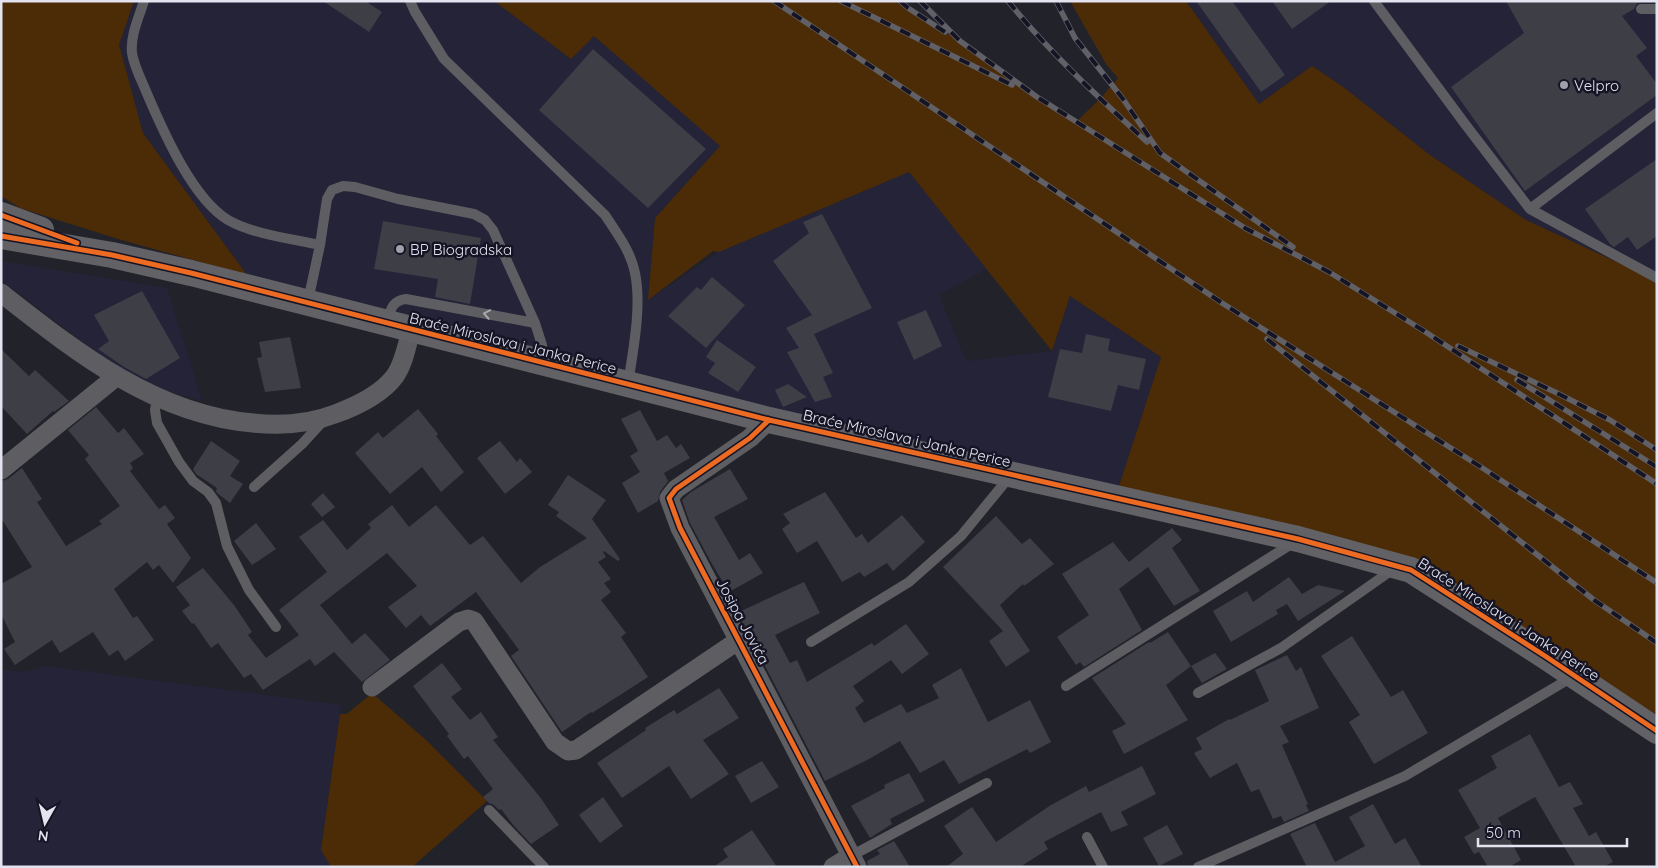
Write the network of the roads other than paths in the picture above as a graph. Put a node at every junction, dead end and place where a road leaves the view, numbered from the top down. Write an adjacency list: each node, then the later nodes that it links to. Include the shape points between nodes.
1 (144, 1): 10 (lane, via 134,33 132,53 166,136 191,180 216,212 242,227)
2 (410, 1): 20 (lane, via 444,59 606,215 625,246 635,273 637,311)
3 (1374, 1): 7 (lane)
4 (1641, 9): 5 (lane)
5 (1657, 9)
6 (1657, 113): 7 (lane)
7 (1530, 209): 12 (lane)
8 (1, 215): 11 (main road, Braće Miroslava i Janka Perice)
9 (1, 236): 11 (main road, Braće Miroslava i Janka Perice)
10 (320, 245): 14 (lane); 16 (lane, via 327,199 332,190 343,186 474,214 494,230)
11 (112, 256): 14 (main road, Braće Miroslava i Janka Perice)
12 (1657, 278)
13 (1, 293): 19 (street, via 58,338)
14 (308, 303): 15 (main road, Braće Miroslava i Janka Perice)
15 (386, 323): 16 (lane, one-way to 15, via 406,299 392,305); 17 (main road, Braće Miroslava i Janka Perice)
16 (535, 323): 18 (lane, via 542,346)
17 (412, 330): 18 (main road, Braće Miroslava i Janka Perice); 22 (street, via 395,376 358,406)
18 (541, 363): 20 (main road, Braće Miroslava i Janka Perice)
19 (117, 376): 21 (street); 24 (street)
20 (628, 384): 23 (main road, Braće Miroslava i Janka Perice)
21 (158, 398): 22 (street, via 178,407 237,422 299,424); 29 (lane, via 155,410 157,423 193,481 216,503 227,546 249,590)
22 (327, 418): 26 (lane)
23 (769, 420): 25 (main road, Braće Miroslava i Janka Perice); 30 (street, Josipa Jovića, via 750,438 676,489 669,498 680,528)
24 (1, 470)
25 (1012, 474): 27 (main road, Braće Miroslava i Janka Perice); 31 (lane, via 961,536 909,582)
26 (254, 487)
27 (1298, 540): 28 (main road, Braće Miroslava i Janka Perice); 33 (lane)
28 (1397, 566): 32 (main road, Braće Miroslava i Janka Perice, via 1411,570); 35 (lane, via 1281,648)
29 (276, 627)
30 (739, 640): 34 (street, via 576,750 568,751 555,742 474,620 459,622); 40 (street, Josipa Jovića)
31 (811, 642)
32 (1575, 676): 36 (main road, Braće Miroslava i Janka Perice); 44 (lane, via 1405,776)
33 (1066, 686)
34 (372, 688)
35 (1198, 693)
36 (1657, 731)
37 (987, 783): 40 (lane)
38 (488, 810): 41 (lane)
39 (1087, 836): 43 (lane)
40 (854, 862): 42 (street)
41 (544, 867)
42 (833, 867)
43 (1103, 867)
44 (1198, 867)

